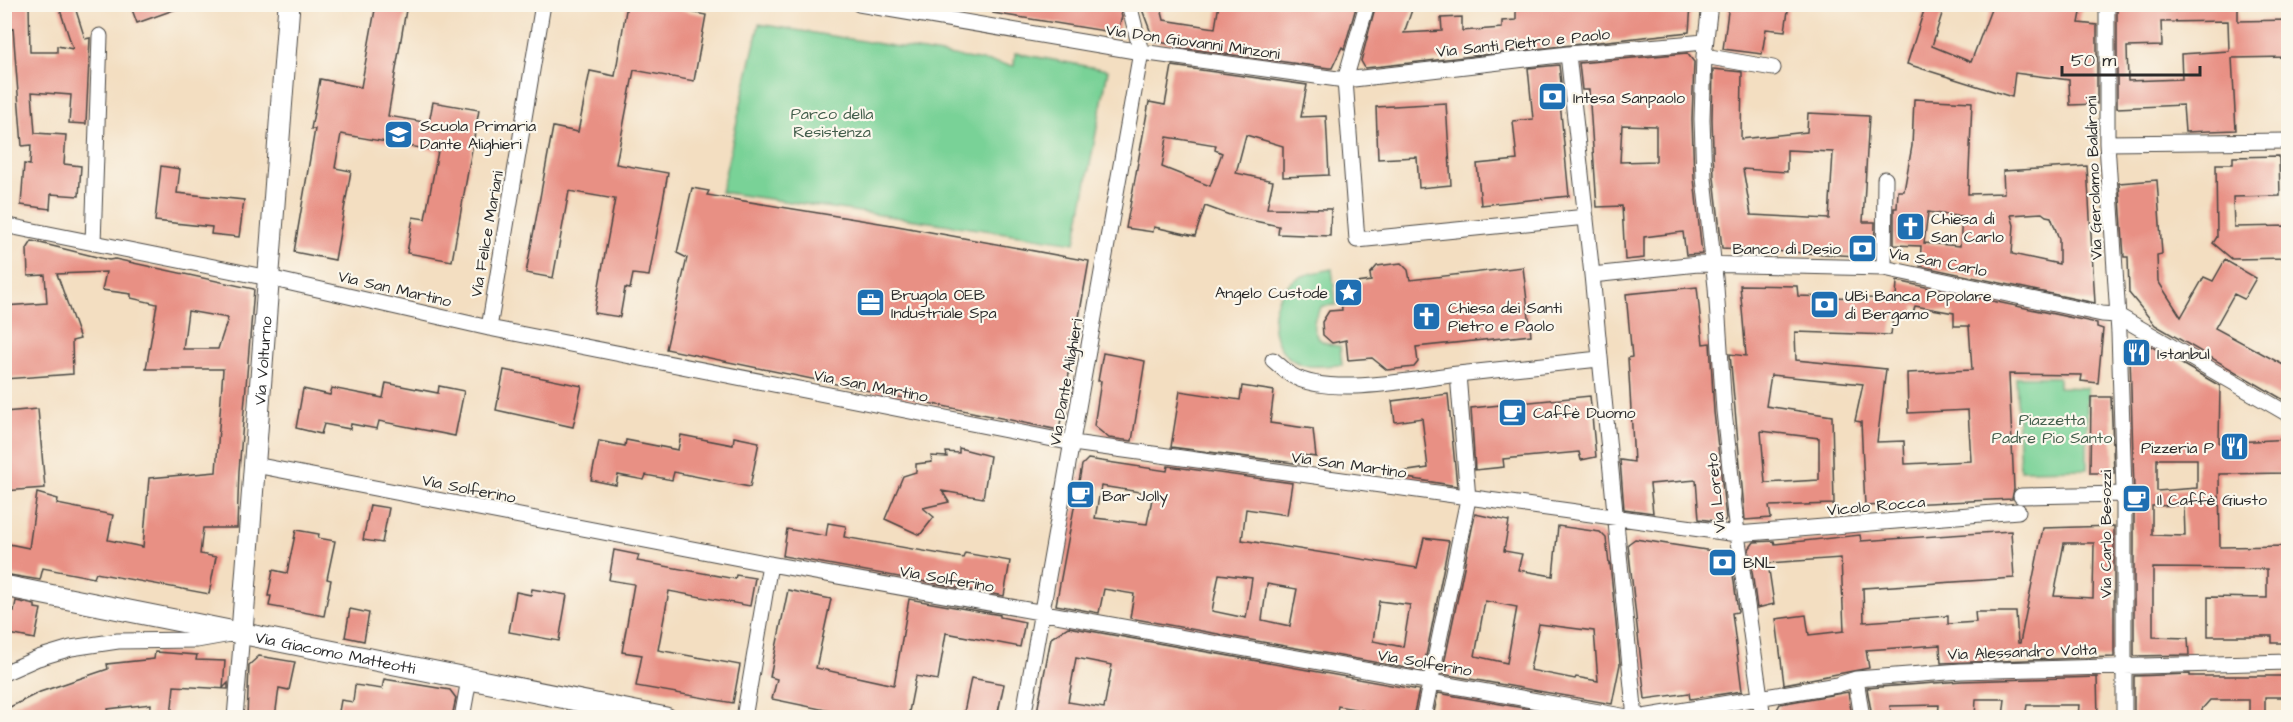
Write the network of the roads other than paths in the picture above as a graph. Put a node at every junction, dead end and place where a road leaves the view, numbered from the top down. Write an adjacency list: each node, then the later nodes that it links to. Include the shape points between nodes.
1 (289, 4): 23 (street, Via Volturno)
2 (543, 4): 25 (street, Via Felice Mariani)
3 (859, 4): 10 (street, Via Don Giovanni Minzoni)
4 (1130, 4): 10 (street)
5 (1367, 4): 13 (street)
6 (1710, 4): 9 (street, Via Loreto)
7 (2107, 4): 15 (street, Via Gerolamo Baldironi)
8 (100, 36): 19 (street)
9 (1705, 49): 11 (street, Via Santi Pietro e Paolo); 12 (street, Via Santi Pietro e Paolo); 20 (street, Via Loreto, via 1702,119)
10 (1141, 52): 13 (street, Via Don Giovanni Minzoni); 30 (street, Via Dante Alighieri)
11 (1568, 54): 13 (street, Via Santi Pietro e Paolo); 17 (street)
12 (1773, 68)
13 (1345, 80): 17 (street, via 1357,240)
14 (2289, 141): 15 (street)
15 (2107, 143): 24 (street, Via Gerolamo Baldironi)
16 (1886, 179): 21 (street)
17 (1586, 217): 22 (street)
18 (4, 225): 19 (street, Via San Martino)
19 (93, 243): 23 (street, Via San Martino)
20 (1713, 264): 21 (street, Via San Carlo); 22 (street, Via San Carlo); 35 (street, Via Loreto)
21 (1884, 268): 24 (street, Via San Carlo)
22 (1592, 275): 26 (street)
23 (269, 278): 25 (street, Via San Martino); 31 (street, Via Volturno)
24 (2117, 315): 29 (street); 32 (street, Via Carlo Besozzi)
25 (489, 328): 30 (street, Via San Martino)
26 (1599, 359): 28 (street); 34 (street)
27 (1273, 360): 28 (street, via 1292,375 1314,383 1346,387)
28 (1458, 374): 33 (street)
29 (2289, 414)
30 (1073, 443): 33 (street, Via San Martino); 38 (street, Via Dante Alighieri)
31 (255, 465): 36 (street, Via Solferino); 39 (street, Via Volturno)
32 (2124, 494): 35 (street, Vicolo Rocca, via 1865,524); 41 (street, Via Carlo Besozzi)
33 (1468, 499): 34 (street, Via San Martino); 45 (street)
34 (1616, 517): 35 (street, Via San Martino); 53 (street)
35 (1737, 534): 46 (street, Via Loreto)
36 (770, 564): 38 (street, Via Solferino); 50 (street)
37 (4, 586): 39 (street, Via Giacomo Matteotti)
38 (1043, 613): 45 (street, Via Solferino); 51 (street, Via Dante Alighieri)
39 (242, 632): 42 (street, via 197,640 118,641 71,648); 43 (street, Via Giacomo Matteotti); 47 (street, Via Volturno)
40 (2289, 662): 41 (street, Via Alessandro Volta)
41 (2123, 665): 44 (street, Via Alessandro Volta); 56 (street, Via Carlo Besozzi)
42 (4, 673)
43 (469, 679): 48 (street); 49 (street, Via Giacomo Matteotti)
44 (1856, 679): 46 (street, Via Alessandro Volta); 55 (street)
45 (1431, 682): 52 (street); 53 (street, Via Solferino)
46 (1760, 699): 53 (street, Via Solferino); 54 (street, Via Loreto)
47 (235, 717)
48 (462, 717)
49 (666, 717)
50 (744, 717)
51 (1023, 717)
52 (1423, 717)
53 (1635, 717)
54 (1763, 717)
55 (1862, 717)
56 (2124, 717)

